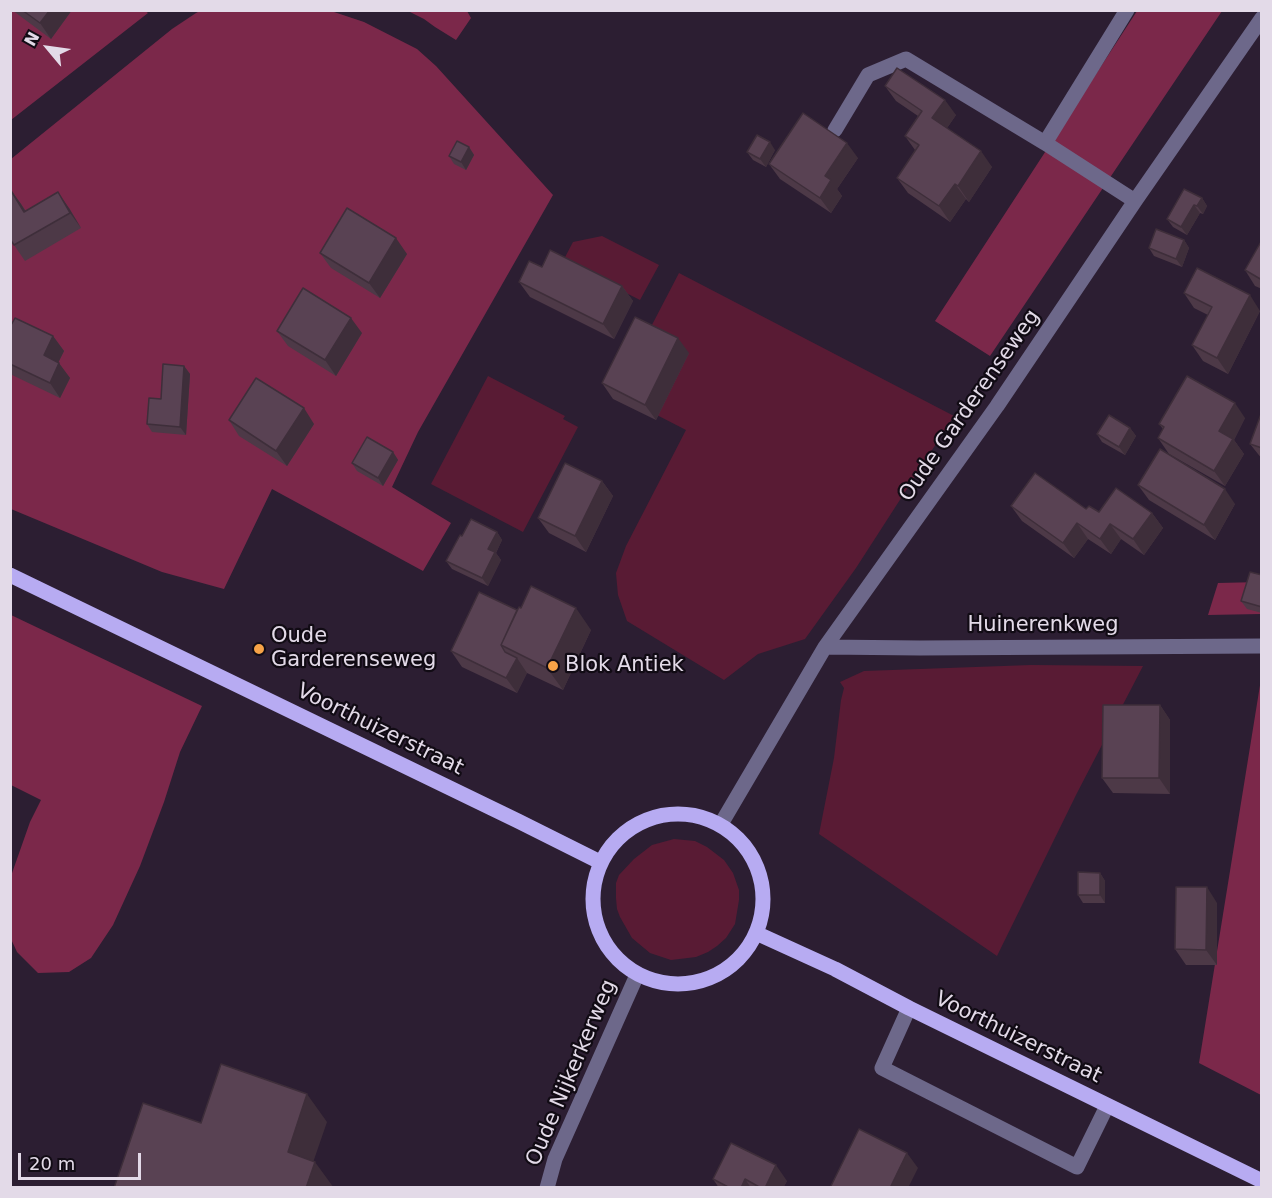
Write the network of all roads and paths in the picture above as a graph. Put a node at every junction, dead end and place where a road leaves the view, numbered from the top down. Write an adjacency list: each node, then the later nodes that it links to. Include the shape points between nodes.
1 (1128, 10): 4 (street)
2 (1262, 18): 5 (street, Oude Garderenseweg)
3 (835, 130): 4 (street, via 868,75 906,59)
4 (1045, 143): 5 (street)
5 (1135, 201): 8 (street, Oude Garderenseweg, via 998,406)
6 (10, 575): 10 (main road, Voorthuizerstraat)
7 (1262, 646): 8 (street, Huinerenkweg)
8 (825, 647): 9 (street, Oude Garderenseweg)
9 (721, 825): 10 (main road, via 694,814 666,814 639,822 616,839); 11 (main road, via 750,853 759,872 762,913)
10 (600, 862): 12 (main road, via 592,898 594,917 609,950)
11 (756, 933): 12 (main road, via 732,965 696,983 676,985); 13 (main road, Voorthuizerstraat)
12 (637, 975): 16 (street, Oude Nijkerkerweg, via 555,1159)
13 (909, 1008): 14 (main road, Voorthuizerstraat); 14 (street, via 882,1068 1077,1167)
14 (1107, 1106): 15 (main road, Voorthuizerstraat)
15 (1262, 1181)
16 (547, 1188)

